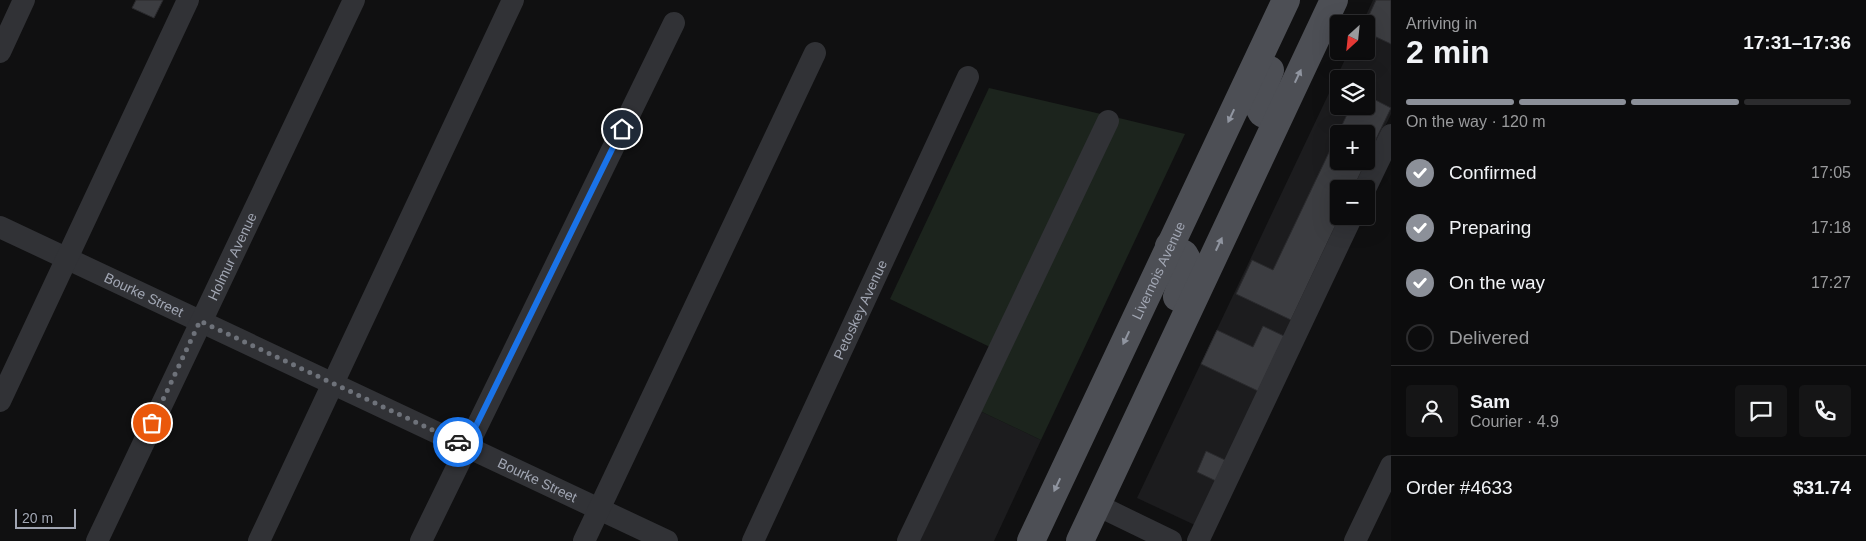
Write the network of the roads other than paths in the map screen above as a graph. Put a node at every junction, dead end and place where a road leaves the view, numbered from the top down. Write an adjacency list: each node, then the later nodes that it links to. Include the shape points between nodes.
1 (24, 0): 9 (street)
2 (188, 0): 19 (street)
3 (354, 0): 20 (street, Holmur Avenue)
4 (513, 0): 21 (street)
5 (1286, 0): 18 (main road, Livernois Avenue, one-way to 18)
6 (1302, 0): 12 (main road, via 1258,96 1259,110)
7 (1334, 0): 12 (main road, one-way to 7)
8 (674, 23): 23 (street)
9 (0, 52)
10 (815, 53): 27 (street)
11 (968, 77): 33 (street, Petoskey Avenue)
12 (1277, 120): 25 (main road, one-way to 12)
13 (1108, 121): 34 (street)
14 (1391, 135): 15 (street)
15 (1369, 180)
16 (1348, 225): 38 (street)
17 (0, 227): 19 (street, Bourke Street)
18 (1169, 246): 25 (main road, via 1184,254 1189,263 1188,269 1123,409); 35 (main road, Livernois Avenue, one-way to 35)
19 (66, 259): 20 (street, Bourke Street); 22 (street)
20 (200, 321): 21 (street, Bourke Street); 28 (street, Holmur Avenue)
21 (332, 384): 23 (street, Bourke Street); 29 (street)
22 (0, 401)
23 (466, 446): 27 (street, Bourke Street); 30 (street)
24 (1391, 466): 39 (street)
25 (1109, 478): 26 (main road)
26 (1097, 505): 36 (main road); 37 (street)
27 (599, 509): 31 (street); 32 (street, Bourke Street)
28 (97, 541)
29 (259, 541)
30 (421, 541)
31 (584, 541)
32 (667, 541)
33 (753, 541)
34 (908, 541)
35 (1031, 541)
36 (1080, 541)
37 (1171, 541)
38 (1198, 541)
39 (1355, 541)

